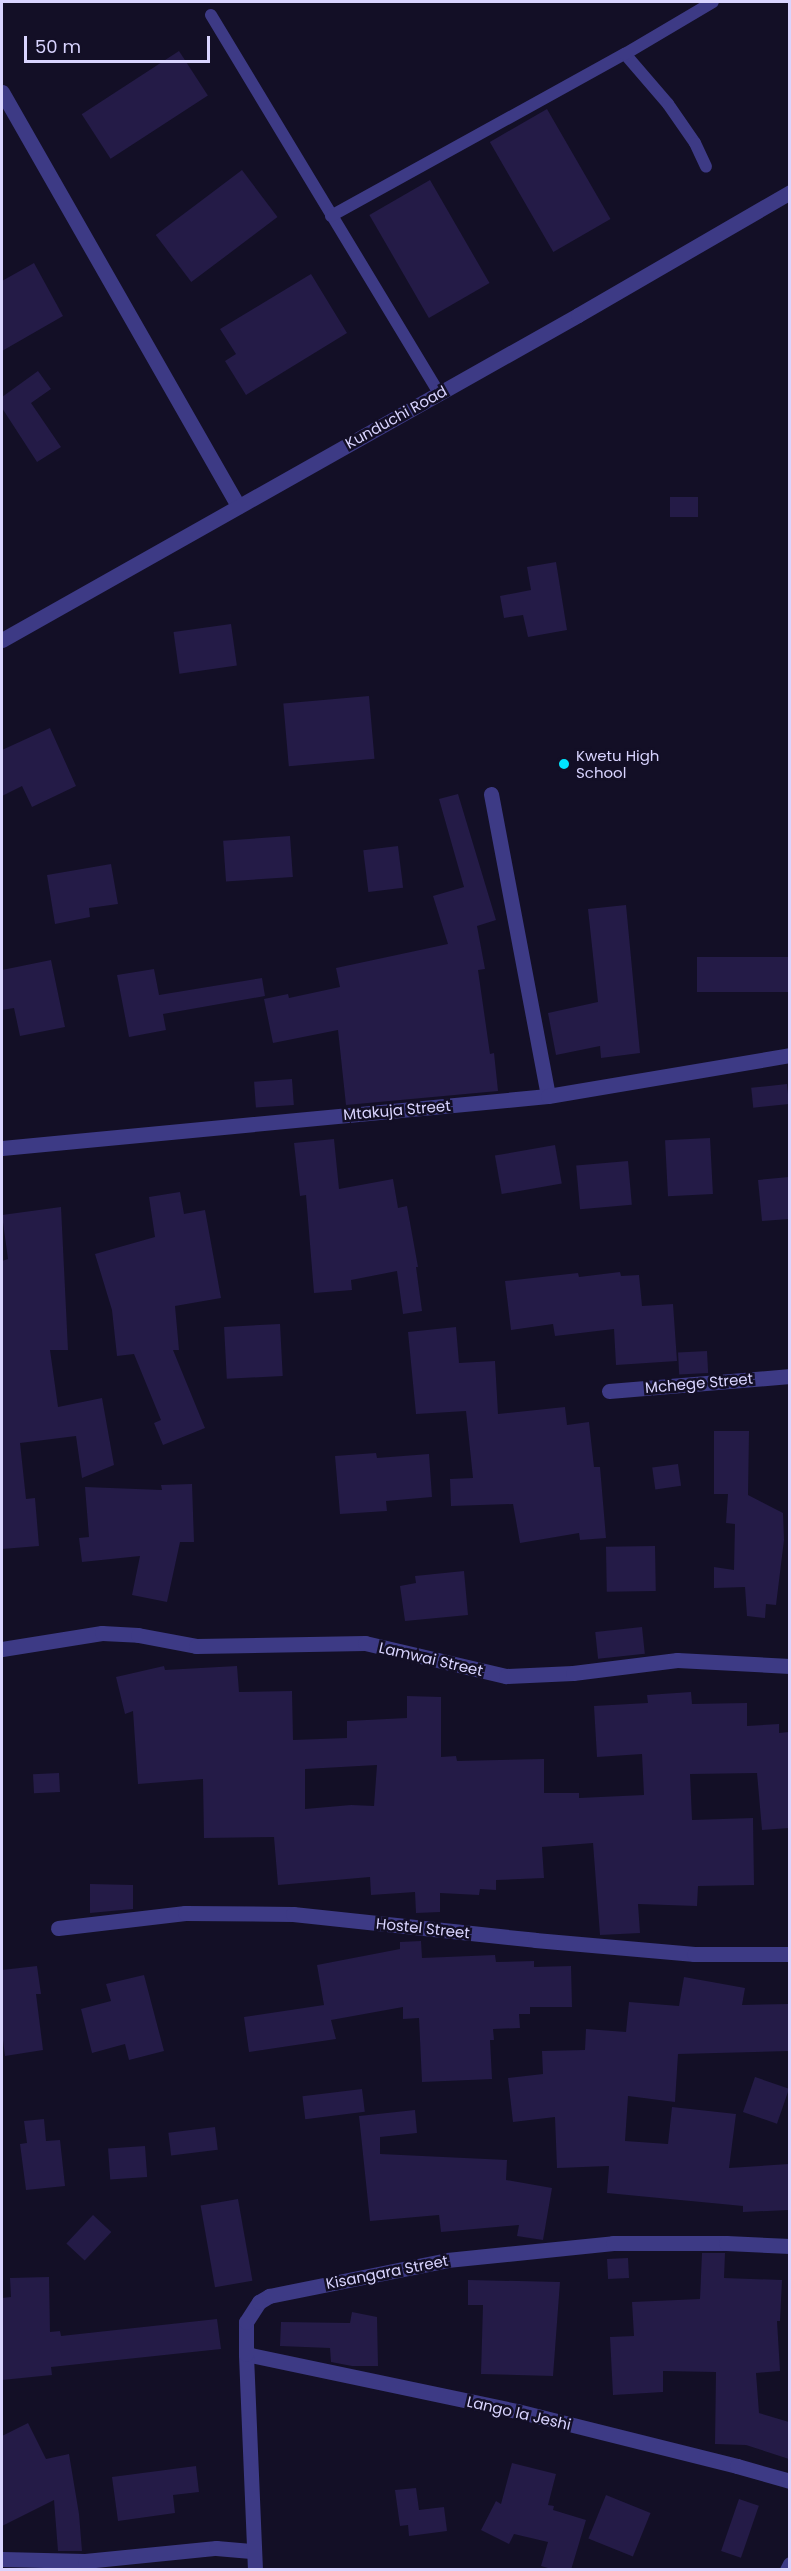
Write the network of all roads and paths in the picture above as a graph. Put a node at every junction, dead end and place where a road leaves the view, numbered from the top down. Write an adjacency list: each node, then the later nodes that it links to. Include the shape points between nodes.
1 (713, 2): 3 (lane)
2 (211, 15): 7 (lane)
3 (626, 54): 5 (lane, via 668,104); 7 (lane)
4 (2, 92): 9 (street)
5 (706, 167)
6 (789, 192): 8 (street, Kunduchi Road)
7 (331, 216): 8 (lane)
8 (439, 393): 9 (street, Kunduchi Road)
9 (238, 506): 10 (street, Kunduchi Road)
10 (2, 640)
11 (491, 794): 13 (street)
12 (789, 1055): 13 (street, Mtakuja Street)
13 (548, 1096): 14 (street, Mtakuja Street)
14 (2, 1148)
15 (789, 1376): 16 (street, Mchege Street)
16 (609, 1391)
17 (2, 1649): 18 (street, Lamwai Street, via 102,1633 196,1646 365,1643 506,1676 573,1673 677,1660)
18 (789, 1666)
19 (58, 1928): 20 (street, Hostel Street, via 185,1913 293,1914 683,1953)
20 (789, 1954)
21 (789, 2246): 22 (street, Kisangara Street, via 613,2243 436,2262 270,2295 248,2317)
22 (246, 2354): 23 (street, Lango la Jeshi, via 517,2411); 24 (street, Kisangara Street)
23 (789, 2481)
24 (254, 2550): 25 (street, via 216,2548 85,2561); 27 (street, Kisangara Street)
25 (2, 2559)
26 (789, 2564): 28 (street)
27 (255, 2570)
28 (787, 2570)

